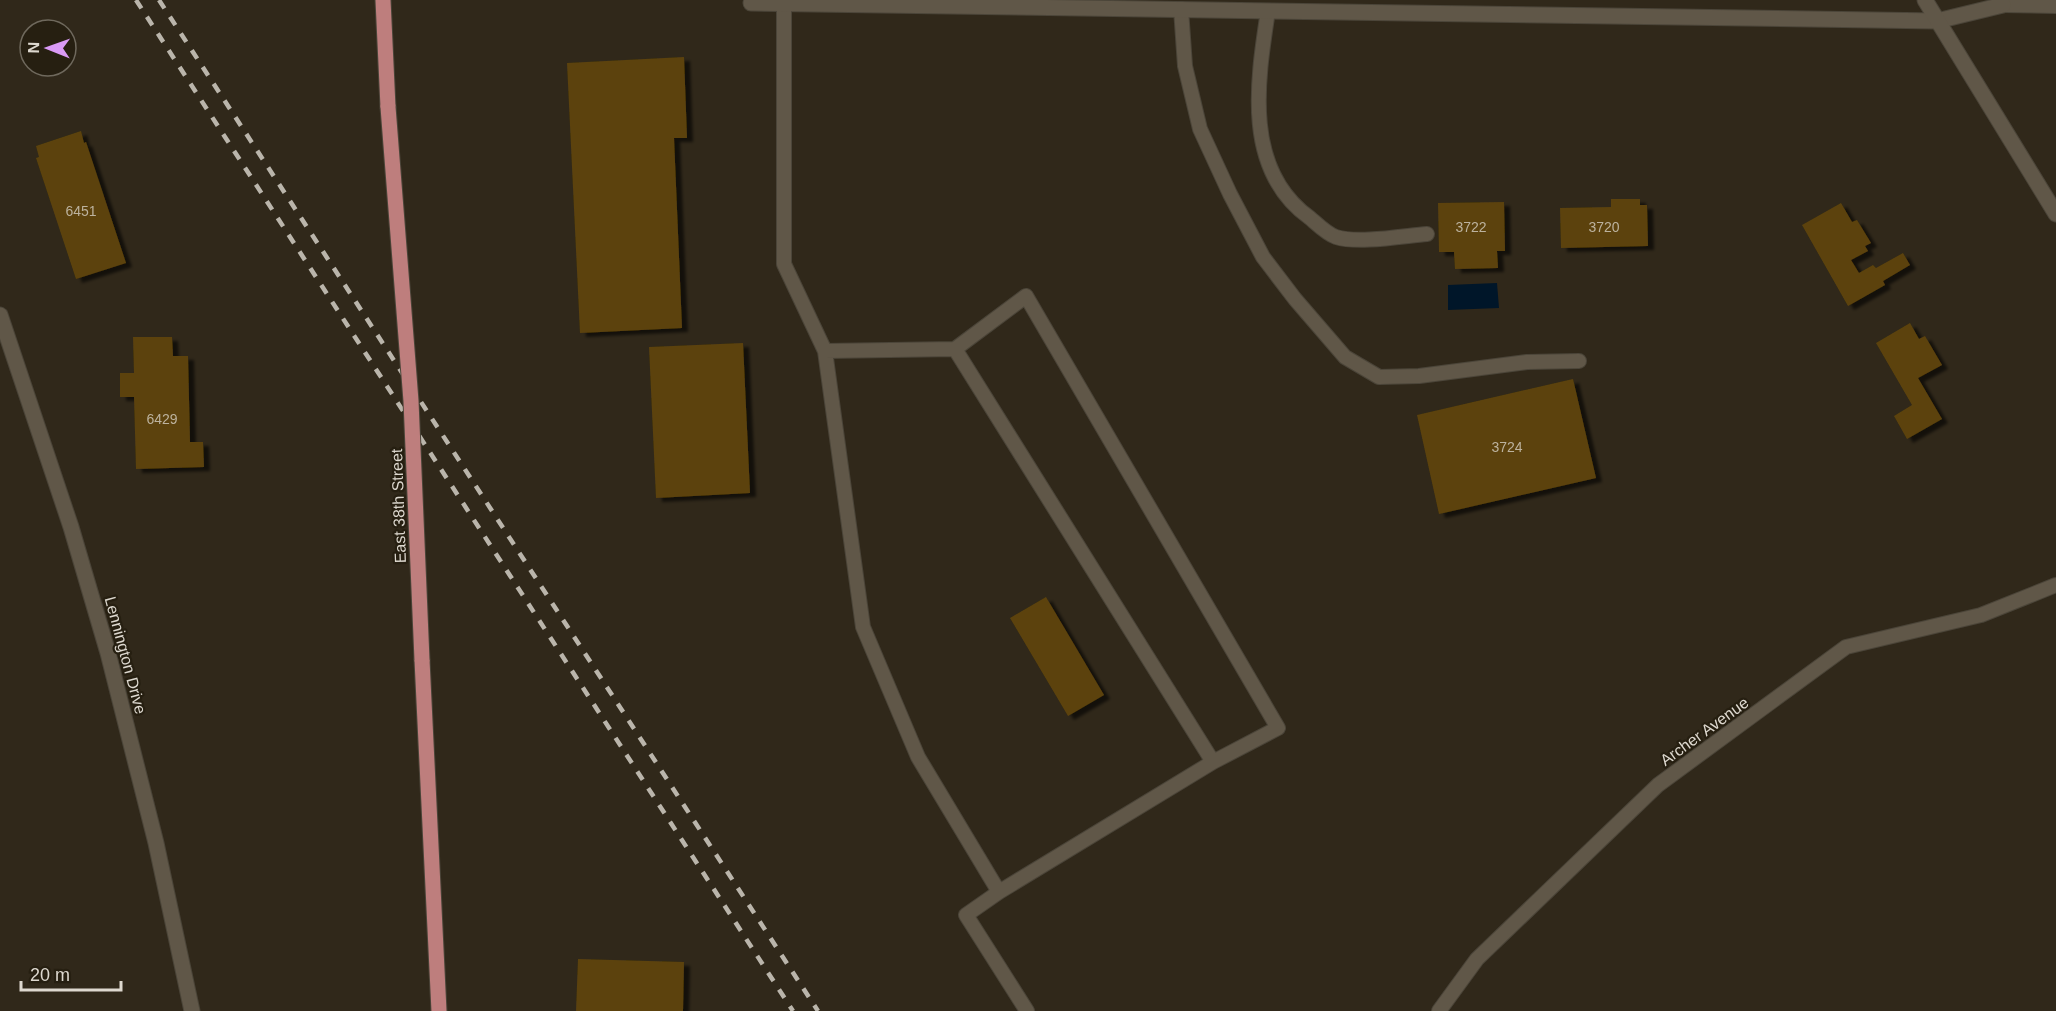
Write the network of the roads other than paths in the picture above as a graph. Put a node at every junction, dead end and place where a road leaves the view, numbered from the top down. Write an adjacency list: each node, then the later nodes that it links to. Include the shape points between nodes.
1 (383, 0): 20 (main road, East 38th Street, bridge, via 411,401)
2 (1924, 0): 9 (street)
3 (751, 3): 4 (street)
4 (784, 4): 7 (street); 14 (lane, via 784,264)
5 (2002, 5): 6 (lane); 9 (street)
6 (2056, 6)
7 (1181, 9): 8 (street); 15 (lane, via 1185,66 1200,129 1230,194 1263,257 1345,357 1379,376)
8 (1268, 11): 9 (street); 11 (lane, via 1259,66 1258,124 1268,164 1293,206 1335,237)
9 (1937, 21): 10 (street)
10 (2056, 214)
11 (1427, 234)
12 (0, 315): 19 (street, Lennington Drive, via 71,527 108,653 156,843)
13 (955, 349): 14 (lane); 17 (lane); 17 (lane, via 1026,296 1278,728)
14 (825, 351): 18 (lane, via 863,627 918,757)
15 (1579, 361)
16 (2056, 585): 22 (lane, Archer Avenue, via 1981,615 1846,647 1658,785 1477,959)
17 (1213, 762): 18 (lane)
18 (999, 892): 21 (lane, via 966,915)
19 (192, 1011)
20 (439, 1011)
21 (1028, 1011)
22 (1439, 1011)

